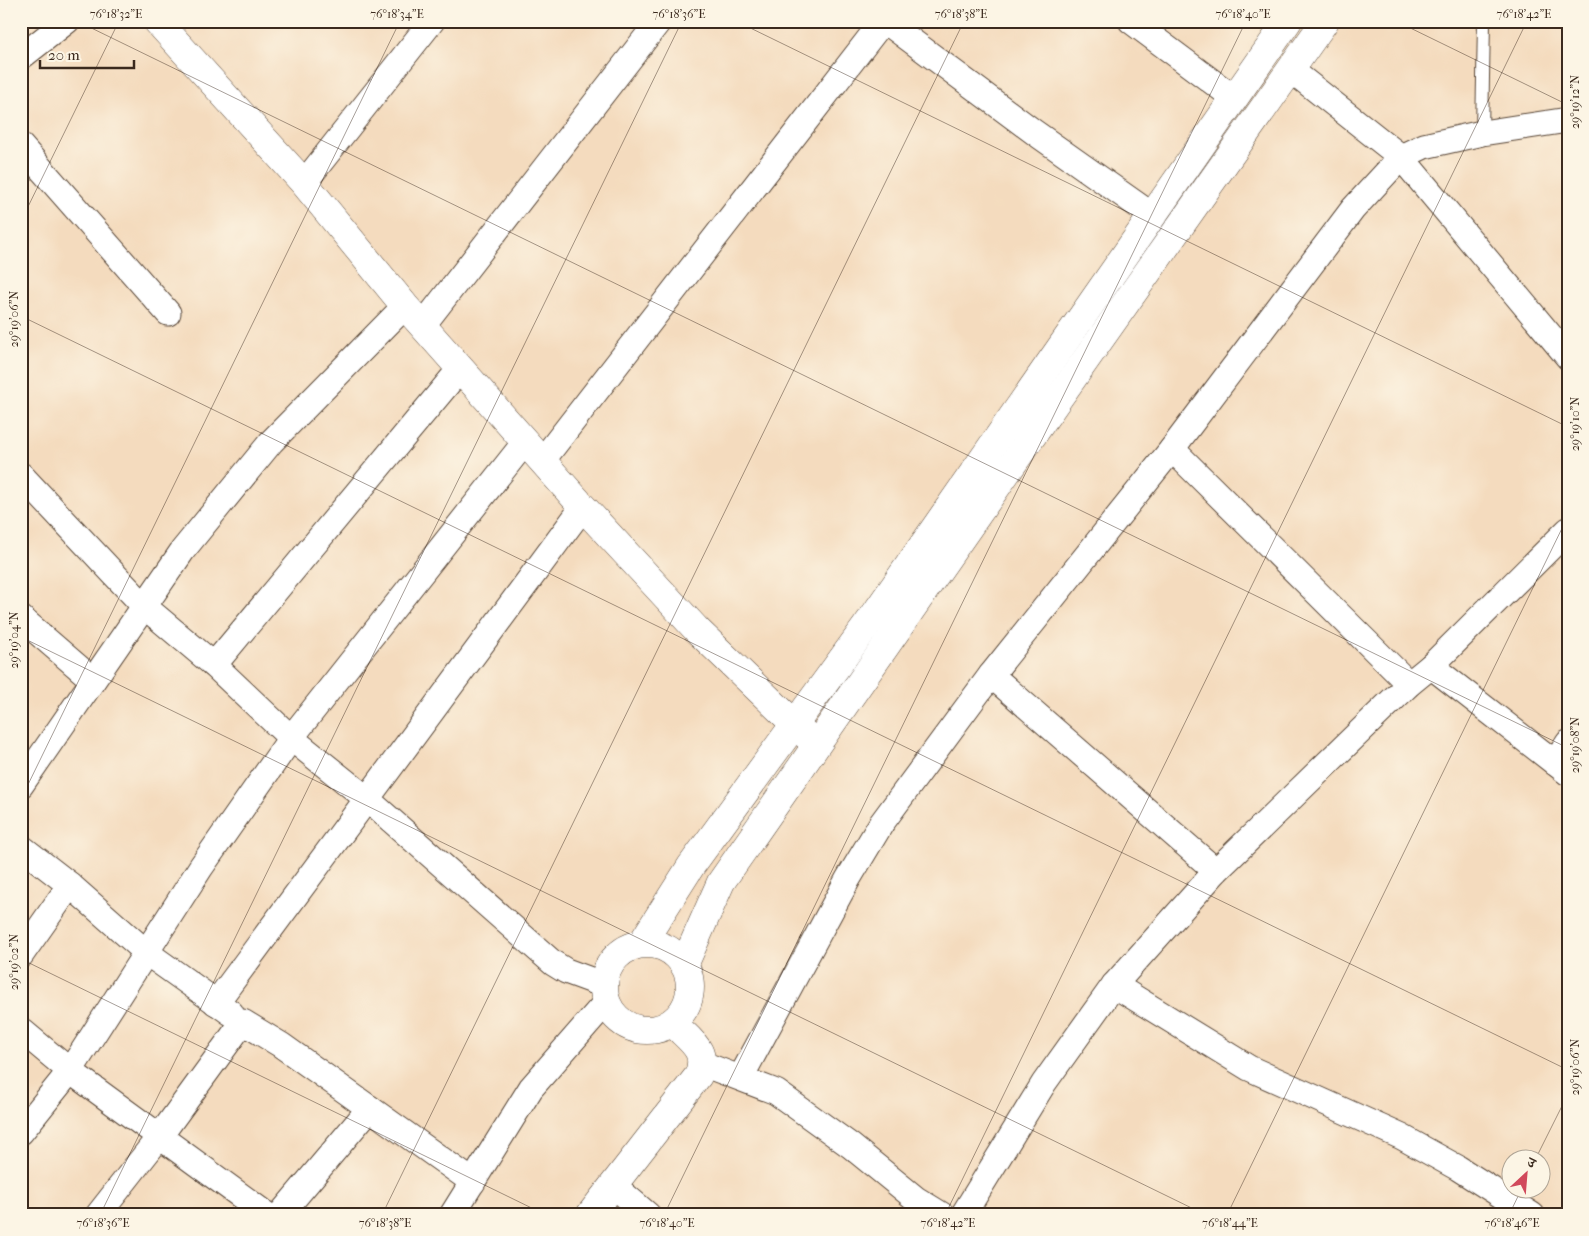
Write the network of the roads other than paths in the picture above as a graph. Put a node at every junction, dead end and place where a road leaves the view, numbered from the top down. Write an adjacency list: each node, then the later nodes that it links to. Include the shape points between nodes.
1 (67, 21): 10 (street)
2 (157, 21): 17 (main road)
3 (432, 21): 17 (street)
4 (659, 21): 20 (street)
5 (884, 21): 18 (street); 24 (street)
6 (1131, 21): 12 (street)
7 (1288, 21): 12 (main road)
8 (1325, 21): 11 (main road)
9 (1484, 21): 14 (lane)
10 (21, 57)
11 (1291, 70): 16 (street); 37 (main road)
12 (1234, 98): 18 (main road)
13 (1568, 120): 14 (street)
14 (1482, 133): 16 (street, via 1424,146)
15 (21, 146): 19 (street)
16 (1401, 157): 21 (street); 23 (street, via 1353,209)
17 (304, 183): 20 (main road)
18 (1153, 216): 35 (main road, via 875,614)
19 (168, 313)
20 (414, 316): 22 (main road); 28 (street, via 270,442 183,550)
21 (1568, 357)
22 (460, 369): 24 (main road); 30 (street)
23 (1172, 449): 32 (street); 34 (street)
24 (534, 451): 26 (main road); 36 (street)
25 (21, 475): 28 (street)
26 (582, 507): 35 (main road, via 697,630); 40 (street)
27 (1568, 530): 31 (street)
28 (145, 607): 30 (street); 33 (street)
29 (21, 618): 33 (street)
30 (214, 665): 36 (street)
31 (1431, 666): 34 (street); 38 (street)
32 (991, 675): 42 (street); 56 (street, via 881,824)
33 (93, 680): 39 (street)
34 (1409, 684): 42 (street)
35 (794, 724): 37 (main road); 44 (main road, via 691,866)
36 (291, 738): 40 (street); 45 (street, via 201,867)
37 (816, 745): 47 (main road, via 721,882)
38 (1564, 760)
39 (21, 785)
40 (366, 798): 49 (street, via 553,963); 50 (street)
41 (21, 847): 43 (street)
42 (1216, 872): 48 (street)
43 (70, 885): 45 (street); 46 (street)
44 (642, 943): 47 (main road, via 658,944 671,950); 49 (main road, via 624,950 611,962 604,978)
45 (147, 953): 50 (street); 55 (street)
46 (21, 955)
47 (685, 963): 52 (main road, via 692,989 685,1011)
48 (1114, 985): 70 (street, via 1044,1084); 71 (street, via 1248,1068 1402,1137)
49 (606, 993): 52 (main road, via 611,1013 641,1030 654,1031); 60 (street, via 531,1088)
50 (216, 1003): 51 (street)
51 (243, 1022): 57 (street); 59 (street)
52 (673, 1023): 54 (main road, via 700,1052)
53 (21, 1030): 55 (street)
54 (703, 1064): 56 (street); 61 (main road, via 698,1076)
55 (70, 1071): 58 (street); 59 (street)
56 (741, 1077): 62 (street, via 776,1092 813,1117)
57 (370, 1108): 60 (street); 65 (street)
58 (21, 1132)
59 (160, 1136): 63 (street); 64 (street)
60 (473, 1182): 66 (street)
61 (612, 1185): 67 (main road); 68 (street)
62 (917, 1207): 69 (street)
63 (98, 1215)
64 (267, 1215)
65 (280, 1215)
66 (452, 1215)
67 (590, 1215)
68 (648, 1215)
69 (942, 1215)
70 (963, 1215)
71 (1532, 1215)

